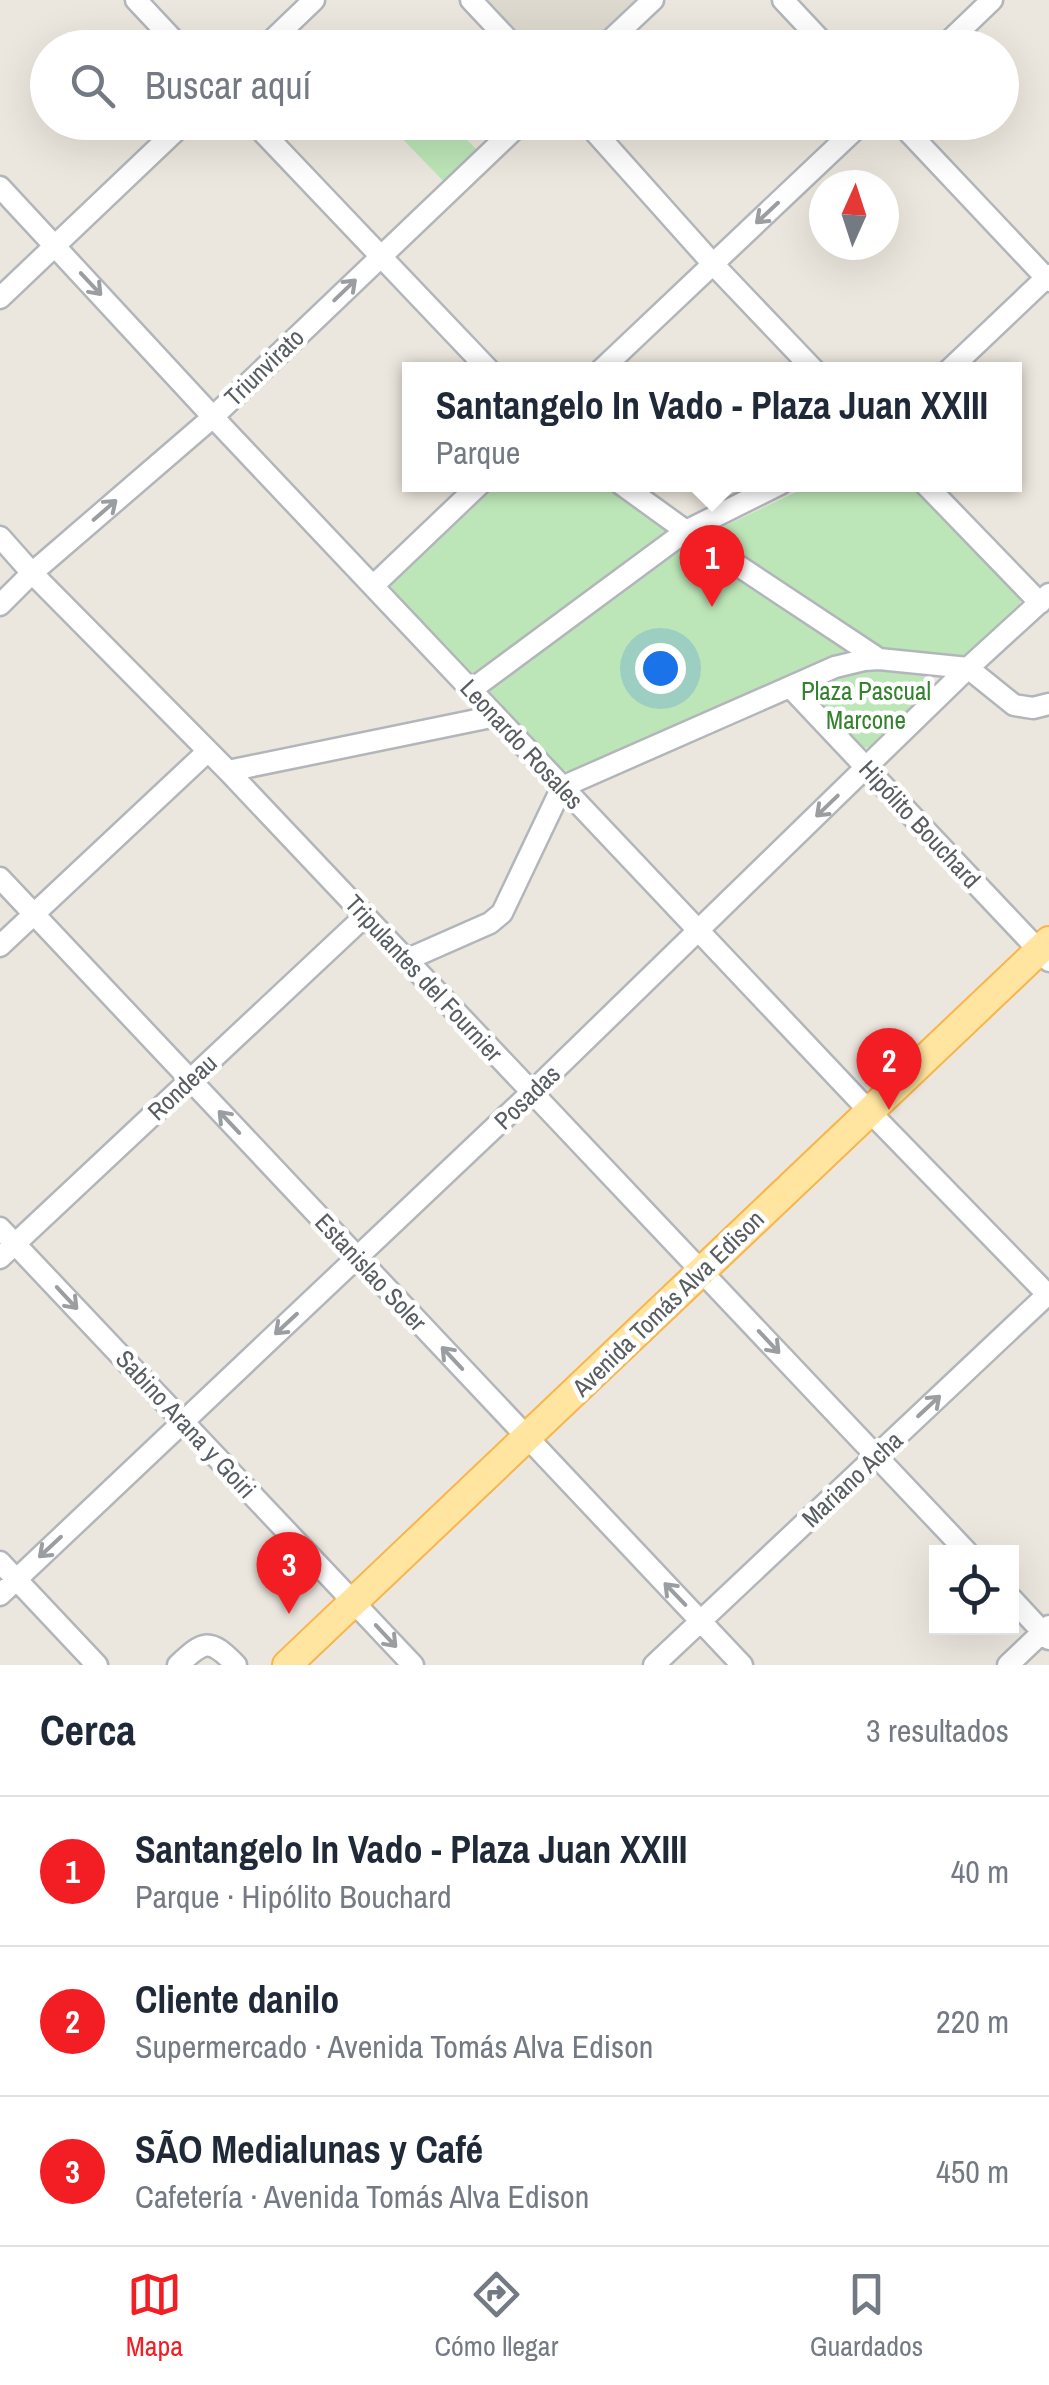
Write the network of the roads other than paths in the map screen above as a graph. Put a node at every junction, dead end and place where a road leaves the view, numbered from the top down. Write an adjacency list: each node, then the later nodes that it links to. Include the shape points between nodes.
1 (136, 0): 7 (street)
2 (314, 0): 8 (street)
3 (471, 0): 9 (street)
4 (653, 0): 10 (street)
5 (784, 0): 11 (street)
6 (992, 0): 12 (street)
7 (164, 30)
8 (283, 30)
9 (499, 30)
10 (621, 30)
11 (812, 30)
12 (961, 30)
13 (166, 140): 20 (street)
14 (270, 140): 21 (street)
15 (503, 140): 21 (street, Triunvirato)
16 (602, 140): 22 (street)
17 (844, 140): 22 (street, one-way to 22)
18 (916, 140): 23 (street)
19 (0, 188): 20 (street, Leonardo Rosales)
20 (55, 246): 24 (street); 29 (street, Leonardo Rosales, one-way to 29)
21 (380, 256): 25 (street); 29 (street, Triunvirato, one-way to 21)
22 (713, 264): 26 (street); 27 (street)
23 (1048, 278): 28 (street)
24 (0, 298)
25 (481, 362)
26 (609, 362)
27 (806, 362)
28 (958, 362)
29 (213, 417): 36 (street, Triunvirato, one-way to 29); 37 (street, Leonardo Rosales)
30 (472, 492): 37 (street)
31 (632, 492): 34 (street)
32 (764, 492): 34 (street)
33 (933, 492): 38 (street)
34 (686, 531): 40 (street); 43 (street)
35 (0, 537): 36 (street, Tripulantes del Fournier)
36 (32, 573): 39 (street, Triunvirato); 46 (street, Tripulantes del Fournier)
37 (373, 586): 43 (street, Leonardo Rosales)
38 (1044, 598): 41 (street, Posadas)
39 (0, 605)
40 (880, 659): 41 (street); 42 (street)
41 (968, 668): 44 (street, via 1014,705); 47 (street, Posadas)
42 (790, 687): 47 (street, Hipólito Bouchard); 49 (street)
43 (471, 690): 45 (street, Leonardo Rosales)
44 (1049, 704)
45 (496, 716): 48 (street); 49 (street, Leonardo Rosales)
46 (208, 751): 48 (street, Tripulantes del Fournier); 51 (street)
47 (867, 768): 53 (street, Posadas, one-way to 53); 55 (street, Hipólito Bouchard)
48 (228, 770): 52 (street, Tripulantes del Fournier)
49 (562, 786): 53 (street, Leonardo Rosales); 56 (street, via 502,913)
50 (0, 878): 51 (street, Estanislao Soler)
51 (34, 914): 54 (street); 57 (street, Estanislao Soler)
52 (365, 916): 56 (street, Tripulantes del Fournier); 57 (street, Rondeau)
53 (698, 930): 58 (street, Posadas); 59 (street, Leonardo Rosales)
54 (0, 946)
55 (1046, 951): 59 (main road, Avenida Tomás Alva Edison)
56 (406, 960): 58 (street, Tripulantes del Fournier)
57 (190, 1080): 61 (street, Rondeau); 62 (street, Estanislao Soler, one-way to 57)
58 (532, 1092): 62 (street, Posadas); 63 (street, Tripulantes del Fournier)
59 (870, 1112): 63 (main road, Avenida Tomás Alva Edison); 64 (street, Leonardo Rosales)
60 (0, 1228): 61 (street, Sabino Arana y Goiri)
61 (8, 1251): 65 (street, Sabino Arana y Goiri, one-way to 65)
62 (357, 1257): 65 (street, Posadas, one-way to 65); 66 (street, Estanislao Soler, one-way to 62)
63 (702, 1272): 66 (main road, Avenida Tomás Alva Edison); 67 (street, Tripulantes del Fournier, one-way to 67)
64 (1048, 1294): 67 (street, Mariano Acha, one-way to 64)
65 (183, 1422): 70 (street, Posadas, one-way to 70); 72 (street, Sabino Arana y Goiri)
66 (526, 1438): 72 (main road, Avenida Tomás Alva Edison); 74 (street, Estanislao Soler, one-way to 66)
67 (876, 1456): 68 (street, Tripulantes del Fournier); 74 (street, Mariano Acha)
68 (960, 1545)
69 (0, 1562): 70 (street)
70 (16, 1579): 71 (street, Posadas); 76 (street)
71 (0, 1594)
72 (354, 1602): 79 (main road, Avenida Tomás Alva Edison); 80 (street, Sabino Arana y Goiri, one-way to 80)
73 (1019, 1606): 75 (street)
74 (701, 1621): 81 (street, Mariano Acha); 82 (street, Estanislao Soler)
75 (1047, 1632): 83 (street)
76 (98, 1665)
77 (178, 1665): 78 (street, via 208,1646 220,1648)
78 (236, 1665)
79 (288, 1665)
80 (413, 1665)
81 (654, 1665)
82 (742, 1665)
83 (1008, 1665)

